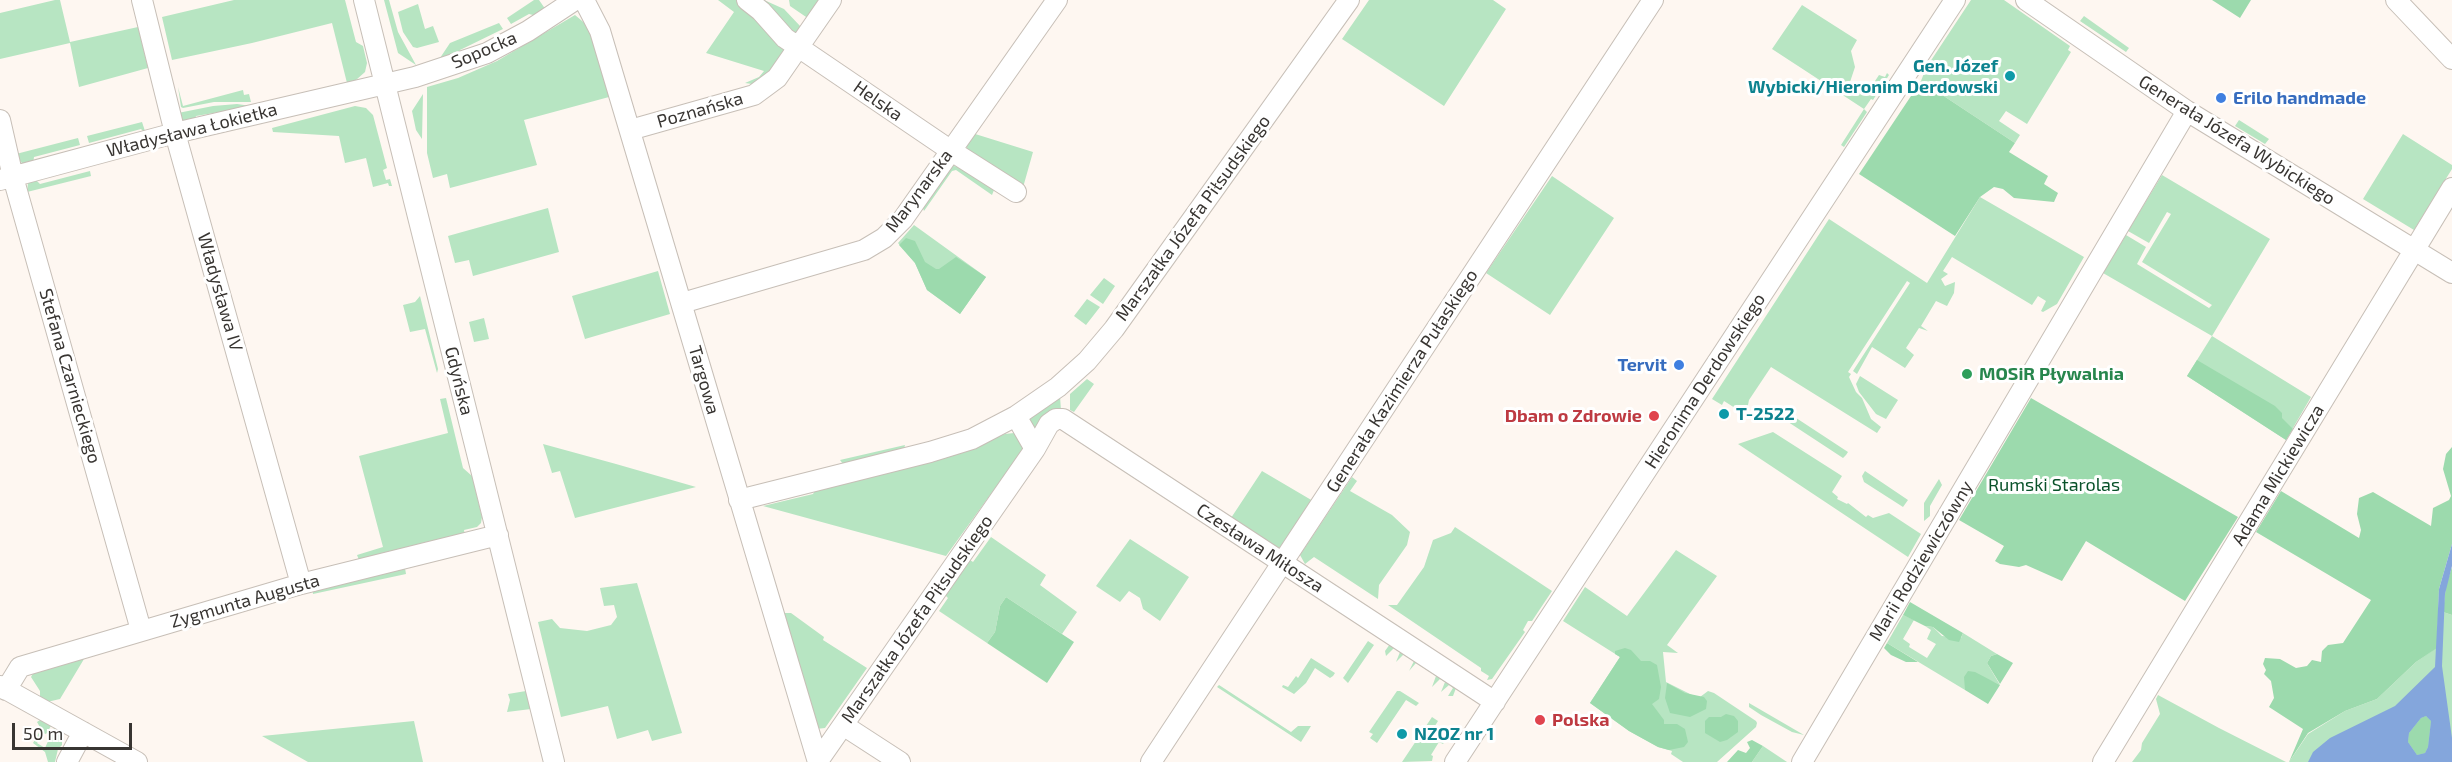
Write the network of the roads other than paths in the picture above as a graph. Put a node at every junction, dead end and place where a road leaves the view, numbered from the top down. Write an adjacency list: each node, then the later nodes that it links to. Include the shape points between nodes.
1 (141, 0): 19 (street, Władysława IV)
2 (364, 0): 15 (street, Gdyńska)
3 (575, 0): 15 (street, Sopocka, via 487,53)
4 (584, 0): 18 (street, Targowa, via 600,31)
5 (747, 0): 13 (street, Helska, via 785,38)
6 (831, 0): 13 (street, Poznańska)
7 (1057, 0): 20 (street, Marynarska)
8 (1653, 0): 31 (street, Generała Kazimierza Pułaskiego)
9 (1955, 0): 35 (street, Hieronima Derdowskiego)
10 (2026, 0): 16 (street, Generała Józefa Wybickiego)
11 (2396, 0): 14 (street)
12 (1339, 3): 27 (street, Marszałka Józefa Piłsudskiego, via 1114,329 1058,387)
13 (799, 46): 18 (street, Poznańska, via 777,78 754,95); 20 (street, Helska)
14 (2452, 59)
15 (385, 84): 19 (street, Władysława Łokietka); 30 (street, Gdyńska)
16 (2187, 111): 24 (street, Generała Józefa Wybickiego); 45 (street, Marii Rodziewiczówny)
17 (0, 120): 21 (street, Stefana Czarnieckiego)
18 (630, 130): 26 (street, Targowa)
19 (175, 133): 21 (street, Władysława Łokietka); 32 (street, Władysława IV)
20 (950, 150): 23 (street, Helska); 26 (street, Marynarska, via 903,219 884,238 864,250)
21 (7, 178): 33 (street, Stefana Czarnieckiego)
22 (2452, 188): 24 (street, Adama Mickiewicza)
23 (1016, 192)
24 (2415, 250): 25 (street, Generała Józefa Wybickiego); 46 (street, Adama Mickiewicza)
25 (2452, 273)
26 (682, 303): 29 (street, Targowa)
27 (1016, 416): 28 (street); 29 (street, Marszałka Józefa Piłsudskiego, via 972,439 930,452)
28 (1035, 449): 31 (street, Czesława Miłosza, via 1049,423 1063,419); 36 (street, Marszałka Józefa Piłsudskiego)
29 (739, 500): 38 (street, Targowa)
30 (498, 535): 32 (street, Zygmunta Augusta); 41 (street, Gdyńska)
31 (1282, 563): 35 (street, Czesława Miłosza); 43 (street, Generała Kazimierza Pułaskiego)
32 (301, 584): 33 (street, Zygmunta Augusta)
33 (141, 630): 34 (street, Zygmunta Augusta, via 20,667)
34 (3, 688): 37 (street)
35 (1495, 702): 44 (street, Hieronima Derdowskiego)
36 (843, 725): 38 (street, Marszałka Józefa Piłsudskiego); 42 (street)
37 (83, 732): 39 (street); 40 (street)
38 (818, 761)
39 (68, 762)
40 (136, 762)
41 (555, 762)
42 (900, 762)
43 (1151, 762)
44 (1455, 762)
45 (1802, 762)
46 (2103, 762)

